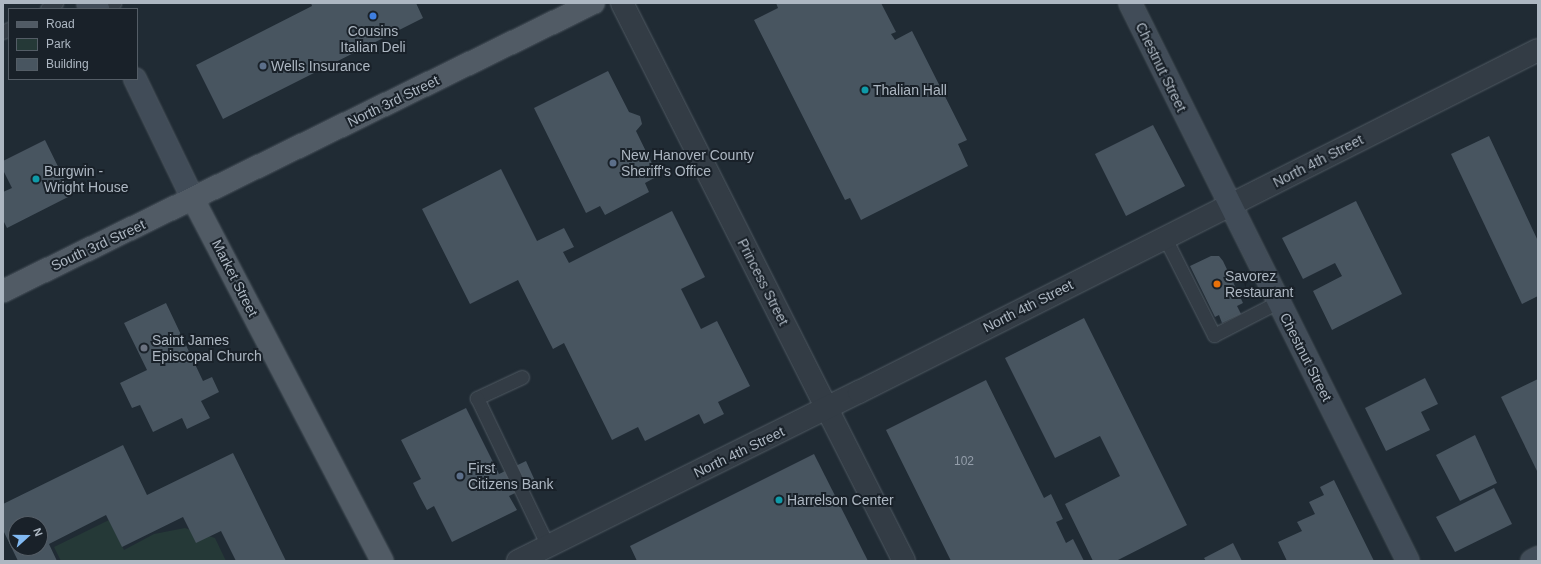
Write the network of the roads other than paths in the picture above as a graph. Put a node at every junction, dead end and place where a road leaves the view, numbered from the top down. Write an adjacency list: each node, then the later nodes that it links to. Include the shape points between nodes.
1 (88, 3): 5 (street)
2 (593, 3): 8 (main road, North 3rd Street)
3 (622, 3): 14 (street, Princess Street)
4 (1130, 3): 9 (street, Chestnut Street)
5 (97, 8)
6 (1538, 50): 9 (street, North 4th Street)
7 (135, 80): 8 (street, Market Street)
8 (193, 199): 11 (main road, South 3rd Street); 17 (main road, Market Street)
9 (1230, 205): 10 (street, North 4th Street); 12 (street, Chestnut Street)
10 (1164, 236): 12 (lane, via 1214,335); 14 (street, North 4th Street)
11 (3, 291)
12 (1278, 302): 20 (street, Chestnut Street)
13 (522, 377): 15 (lane, via 476,398)
14 (827, 408): 15 (street, North 4th Street); 19 (street, Princess Street)
15 (548, 546): 18 (street, North 4th Street)
16 (1538, 558): 21 (street)
17 (382, 561)
18 (518, 561)
19 (904, 561)
20 (1408, 561)
21 (1532, 561)

